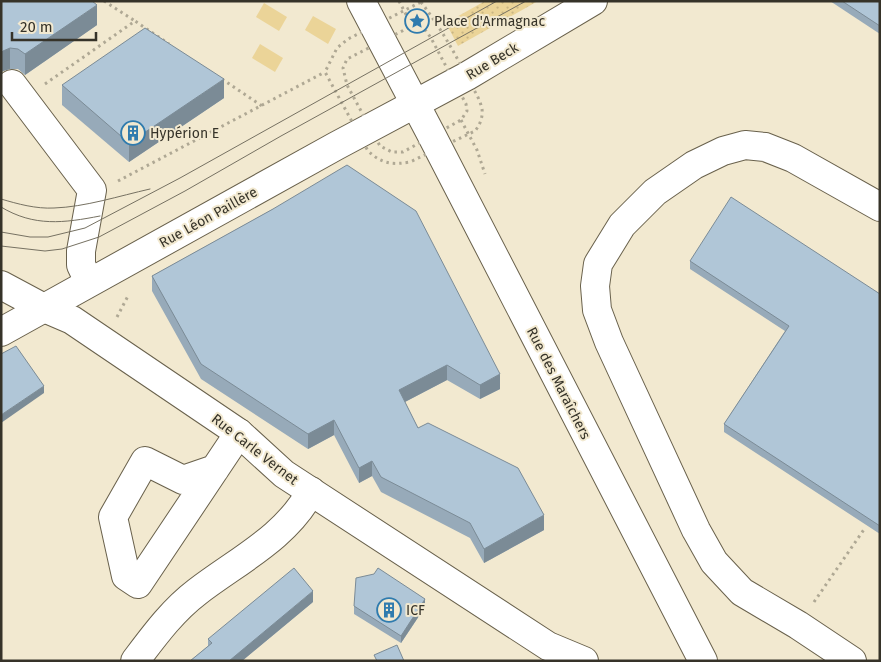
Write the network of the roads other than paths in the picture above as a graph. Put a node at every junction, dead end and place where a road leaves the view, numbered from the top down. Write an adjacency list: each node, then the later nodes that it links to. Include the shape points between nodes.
1 (361, 1): 4 (street, Rue des Maraîchers)
2 (593, 1): 4 (street, Rue Beck)
3 (18, 91): 6 (street, via 92,190 81,251 81,265)
4 (415, 104): 6 (street, Rue Léon Paillère); 15 (street, Rue des Maraîchers)
5 (880, 207): 16 (street, via 793,158 765,147 745,145 723,151 694,165 655,192 622,225 598,264 595,286 597,310 609,342 714,562 742,592)
6 (89, 282): 8 (street, Rue Léon Paillère)
7 (1, 286): 8 (street, Rue Carle Vernet)
8 (44, 308): 9 (street, Rue Léon Paillère); 10 (street, Rue Carle Vernet, via 72,320)
9 (1, 332)
10 (240, 433): 11 (street); 12 (street, Rue Carle Vernet, via 284,474)
11 (215, 469): 11 (street, via 183,480 145,460 114,517 126,576 138,584)
12 (311, 492): 13 (street, via 286,525 268,542 196,593 164,623); 14 (street, Rue Carle Vernet, via 548,646)
13 (135, 661)
14 (584, 661)
15 (703, 661)
16 (852, 661)

